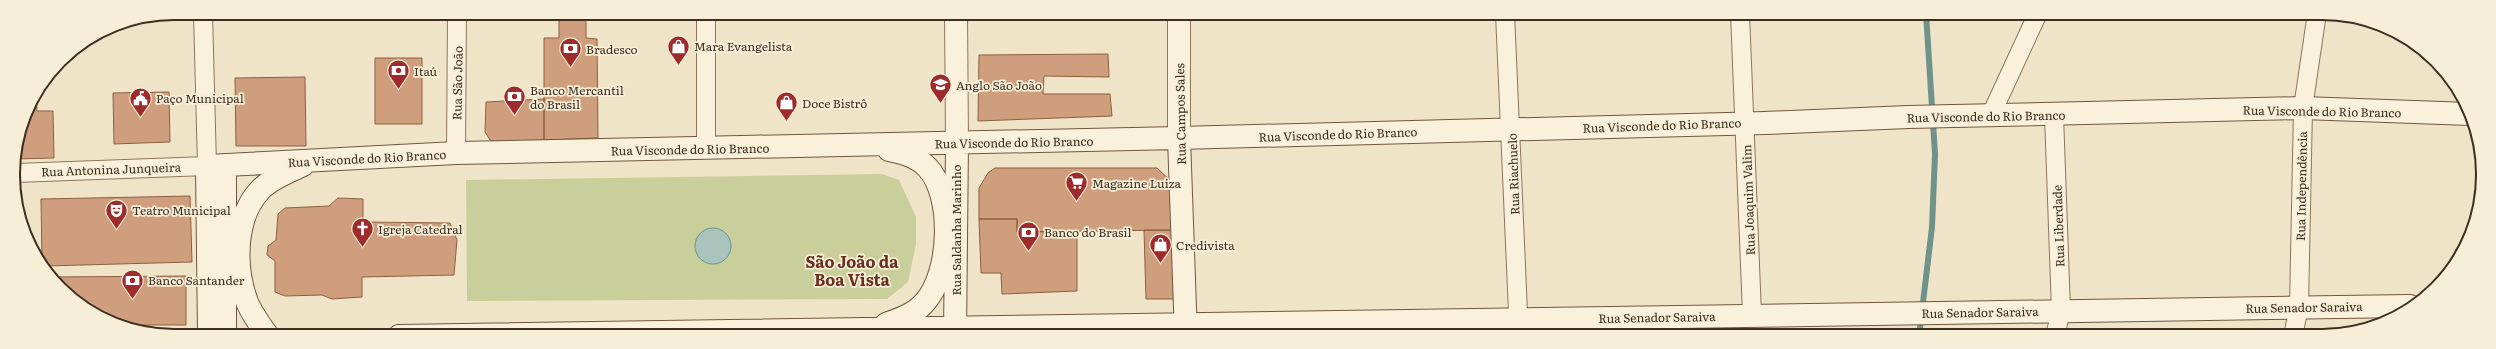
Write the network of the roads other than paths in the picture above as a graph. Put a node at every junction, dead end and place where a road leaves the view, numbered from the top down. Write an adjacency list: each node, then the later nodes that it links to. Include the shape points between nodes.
1 (203, 20): 22 (street)
2 (457, 20): 20 (street, Rua São João)
3 (706, 20): 19 (street)
4 (956, 20): 17 (main road, Rua Saldanha Marinho)
5 (1179, 20): 16 (main road, Rua Campos Sales)
6 (1505, 20): 15 (street, Rua Riachuelo)
7 (1740, 20): 14 (street, Rua Joaquim Valim)
8 (2035, 20): 13 (street)
9 (2316, 20): 10 (street, Rua Independência)
10 (2303, 108): 11 (main road, Rua Visconde do Rio Branco); 12 (main road, Rua Visconde do Rio Branco); 25 (street, Rua Independência)
11 (2463, 114)
12 (2054, 115): 13 (main road, Rua Visconde do Rio Branco); 26 (street, Rua Liberdade)
13 (1990, 117): 14 (main road, Rua Visconde do Rio Branco, via 1908,117)
14 (1745, 123): 15 (main road, Rua Visconde do Rio Branco); 27 (street, Rua Joaquim Valim)
15 (1511, 130): 16 (main road, Rua Visconde do Rio Branco); 28 (street, Rua Riachuelo)
16 (1179, 138): 17 (main road, Rua Visconde do Rio Branco); 36 (main road, Rua Campos Sales)
17 (957, 143): 18 (main road, Rua Visconde do Rio Branco); 35 (main road, Rua Saldanha Marinho)
18 (869, 145): 19 (main road, Rua Visconde do Rio Branco); 29 (main road, via 911,156 927,167 937,182 942,199 945,245 940,275 925,302 905,317)
19 (706, 148): 20 (main road, Rua Visconde do Rio Branco)
20 (456, 153): 21 (main road, Rua Visconde do Rio Branco)
21 (311, 161): 22 (main road, Rua Visconde do Rio Branco); 32 (main road, via 279,176 262,188 250,202 243,217 239,262 242,279 247,301)
22 (216, 166): 23 (street, Rua Antonina Junqueira); 30 (main road); 31 (main road)
23 (20, 173)
24 (2402, 306): 25 (main road, Rua Senador Saraiva)
25 (2299, 307): 26 (main road, Rua Senador Saraiva); 38 (street, Rua Independência)
26 (2061, 311): 27 (main road, Rua Senador Saraiva); 37 (street, Rua Liberdade)
27 (1752, 315): 28 (main road, Rua Senador Saraiva)
28 (1519, 327): 36 (main road, Rua Senador Saraiva)
29 (875, 328): 33 (main road, Rua Senador Saraiva); 34 (main road, Rua Senador Saraiva)
30 (209, 329)
31 (225, 329)
32 (264, 329)
33 (841, 329)
34 (902, 329)
35 (955, 329)
36 (1186, 329)
37 (2057, 329)
38 (2294, 329)

